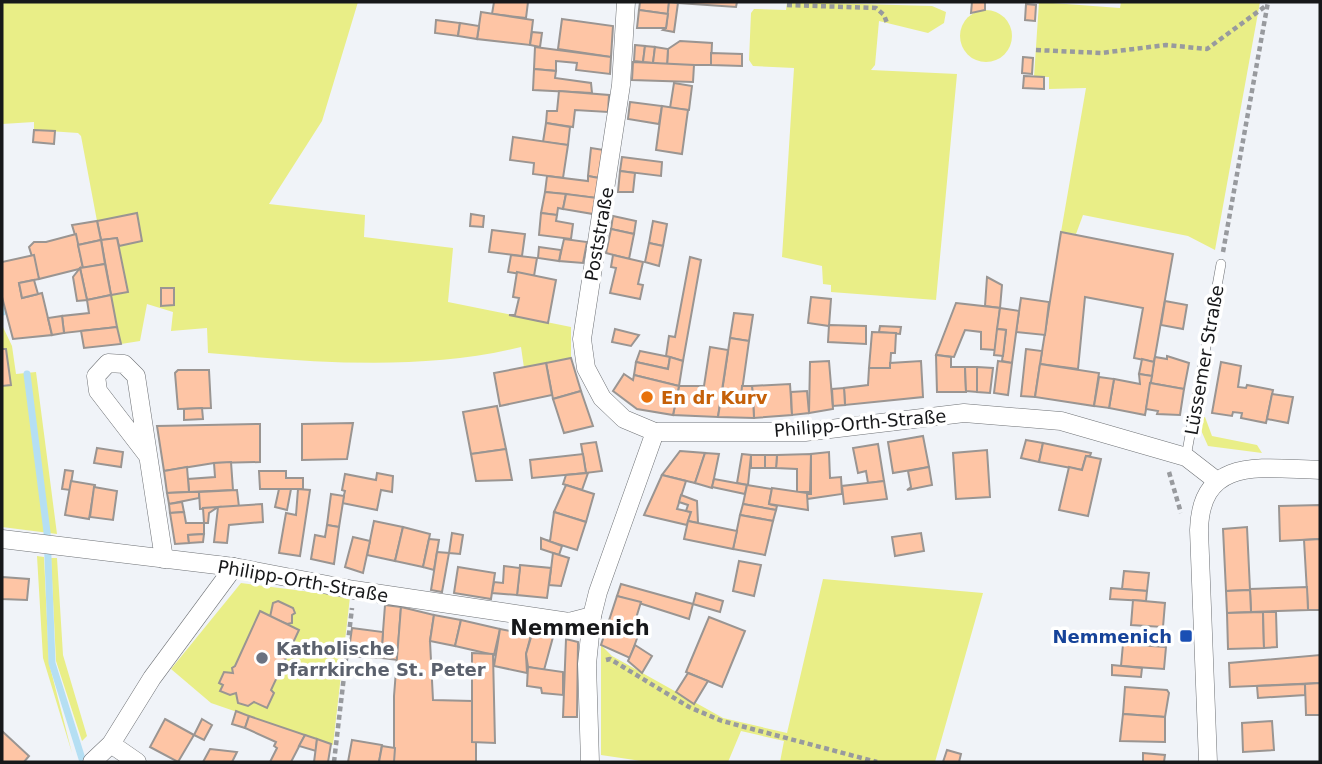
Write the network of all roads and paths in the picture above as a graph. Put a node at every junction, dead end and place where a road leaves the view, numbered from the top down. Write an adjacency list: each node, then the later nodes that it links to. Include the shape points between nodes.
1 (626, 2): 7 (street, Poststraße, via 621,85 582,347 590,378 608,406 631,423)
2 (1268, 3): 5 (path, via 1207,49 1166,45 1101,53); 6 (path)
3 (787, 5): 4 (path, via 876,8)
4 (887, 23)
5 (1036, 50)
6 (1221, 264): 9 (lane, Lüssemer Straße)
7 (655, 432): 9 (street, Philipp-Orth-Straße, via 805,432 964,413 1061,421); 16 (street)
8 (148, 456): 8 (street, via 134,373 124,364 108,363 96,376 98,391); 13 (street)
9 (1186, 457): 11 (street, Philipp-Orth-Straße)
10 (1320, 471): 11 (street, via 1241,470)
11 (1217, 481): 24 (street, via 1203,497 1199,513)
12 (2, 539): 13 (street, Philipp-Orth-Straße)
13 (164, 559): 14 (street, Philipp-Orth-Straße)
14 (234, 568): 15 (street, Philipp-Orth-Straße); 18 (street, via 152,678)
15 (354, 590): 16 (street, Philipp-Orth-Straße, via 559,622); 21 (path)
16 (592, 616): 17 (street)
17 (587, 664): 22 (street); 23 (path, via 610,659 689,707 722,721)
18 (111, 744): 19 (street); 20 (street)
19 (92, 762)
20 (137, 762)
21 (334, 762)
22 (590, 762)
23 (877, 762)
24 (1208, 762)

